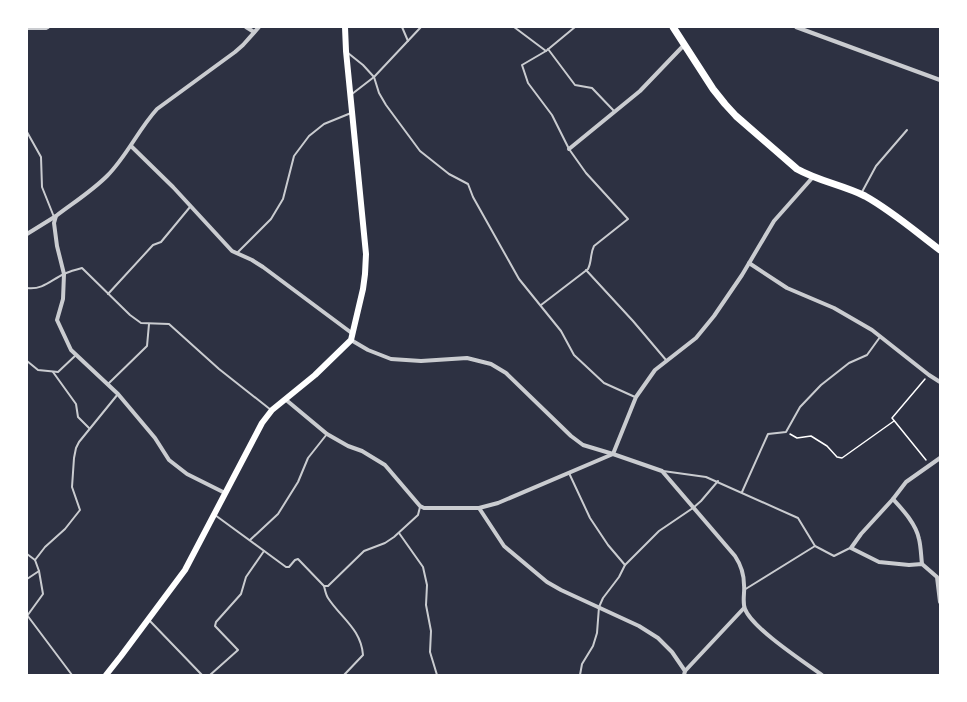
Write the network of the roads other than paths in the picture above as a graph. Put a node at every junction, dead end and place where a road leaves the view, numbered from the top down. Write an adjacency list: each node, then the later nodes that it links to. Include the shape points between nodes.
1 (48, 27): 11 (street)
2 (246, 27): 12 (street)
3 (259, 27): 12 (street)
4 (345, 27): 16 (main road)
5 (402, 27): 13 (lane)
6 (421, 27): 13 (lane)
7 (514, 27): 15 (lane)
8 (574, 27): 15 (lane)
9 (673, 27): 14 (highway)
10 (796, 27): 18 (street)
11 (27, 28)
12 (254, 32): 24 (street, via 235,52 157,110 147,120)
13 (408, 41): 17 (lane)
14 (685, 44): 21 (street, via 640,91); 26 (highway, via 725,104 736,116 797,169)
15 (547, 50): 21 (lane, via 575,86 592,88); 25 (lane, via 522,65 528,83 552,115)
16 (346, 51): 17 (lane); 19 (main road)
17 (374, 77): 19 (lane); 38 (lane, via 386,106 420,151 449,174 468,184 519,279)
18 (940, 80)
19 (350, 95): 20 (main road)
20 (352, 112): 32 (lane, via 324,124 309,136 294,156 283,199 271,219); 40 (main road, via 366,259 363,289)
21 (615, 112): 25 (street)
22 (907, 130): 27 (lane, via 876,166)
23 (27, 132): 29 (lane, via 41,157 42,187)
24 (131, 146): 28 (street); 29 (street, via 108,176)
25 (569, 148): 34 (lane, via 586,173 628,219 594,246 591,263)
26 (813, 177): 27 (highway); 33 (street, via 774,221)
27 (860, 194): 31 (highway, via 881,206)
28 (190, 207): 32 (street); 37 (lane, via 161,242 153,245)
29 (55, 216): 30 (street); 35 (street, via 57,246)
30 (27, 234)
31 (940, 250)
32 (236, 253): 40 (street, via 263,267)
33 (749, 263): 41 (street, via 786,288 834,308); 44 (street, via 714,316 696,338)
34 (586, 270): 38 (lane); 44 (lane)
35 (64, 274): 36 (lane, via 42,287); 37 (lane, via 82,268); 42 (street, via 63,299 57,320 71,350)
36 (27, 288)
37 (108, 294): 39 (lane, via 130,315 141,323)
38 (541, 305): 49 (lane, via 561,331 574,355 604,383)
39 (149, 324): 47 (lane, via 147,346); 51 (lane, via 168,324 219,369)
40 (352, 337): 50 (main road, via 315,375); 54 (street, via 368,350 391,359 421,361 467,358 491,364 506,373 583,445)
41 (880, 337): 46 (street); 59 (lane, via 867,355 849,363 821,384 800,407 786,432 768,434)
42 (76, 355): 45 (lane, via 58,372); 47 (street)
43 (27, 361): 45 (lane, via 38,370)
44 (667, 361): 49 (street, via 656,370)
45 (53, 372): 52 (lane, via 76,404 78,417)
46 (940, 382)
47 (108, 384): 48 (street)
48 (118, 394): 52 (lane); 60 (street, via 155,438 169,460 187,474)
49 (636, 397): 54 (street)
50 (285, 399): 51 (main road); 53 (street)
51 (272, 410): 60 (main road, via 262,423)
52 (90, 428): 72 (lane, via 79,442 74,458 72,487 80,510)
53 (327, 434): 62 (street, via 384,465); 67 (lane, via 308,458 298,482 278,514)
54 (613, 454): 56 (street); 57 (street)
55 (940, 458): 61 (street, via 906,482)
56 (662, 471): 58 (lane, via 706,477); 64 (street)
57 (569, 473): 63 (street, via 498,503); 74 (lane, via 590,518)
58 (718, 482): 59 (lane); 64 (lane)
59 (742, 492): 68 (lane, via 798,518)
60 (225, 493): 65 (main road)
61 (893, 499): 69 (street); 73 (street, via 914,526 919,538)
62 (420, 506): 63 (street); 66 (lane, via 418,515)
63 (479, 508): 80 (street, via 504,546 533,571 561,590)
64 (693, 508): 74 (lane, via 659,530); 78 (street, via 741,565)
65 (214, 514): 67 (lane); 83 (main road, via 185,570)
66 (399, 533): 77 (lane, via 385,543 364,551 328,586); 90 (lane, via 423,567 431,631 430,652)
67 (250, 540): 70 (lane)
68 (815, 546): 69 (lane, via 834,556); 78 (lane)
69 (851, 548): 73 (street, via 879,562)
70 (264, 551): 77 (lane, via 289,568 298,559); 88 (lane, via 246,578 241,594 216,622 215,626 238,650)
71 (27, 554): 72 (lane)
72 (35, 560): 75 (lane)
73 (922, 564): 79 (street, via 937,577)
74 (625, 565): 80 (lane)
75 (39, 570): 76 (lane); 82 (lane, via 43,594)
76 (27, 579)
77 (324, 586): 89 (lane, via 328,598 351,624 362,646 363,654)
78 (744, 590): 81 (street)
79 (940, 602)
80 (599, 607): 84 (street, via 658,638 672,652); 91 (lane, via 595,639 582,664)
81 (744, 608): 84 (street); 92 (street, via 761,630)
82 (27, 616): 85 (lane)
83 (149, 620): 86 (main road); 87 (lane)
84 (685, 673)
85 (72, 675)
86 (106, 675)
87 (202, 675)
88 (210, 675)
89 (344, 675)
90 (437, 675)
91 (580, 675)
92 (822, 675)

